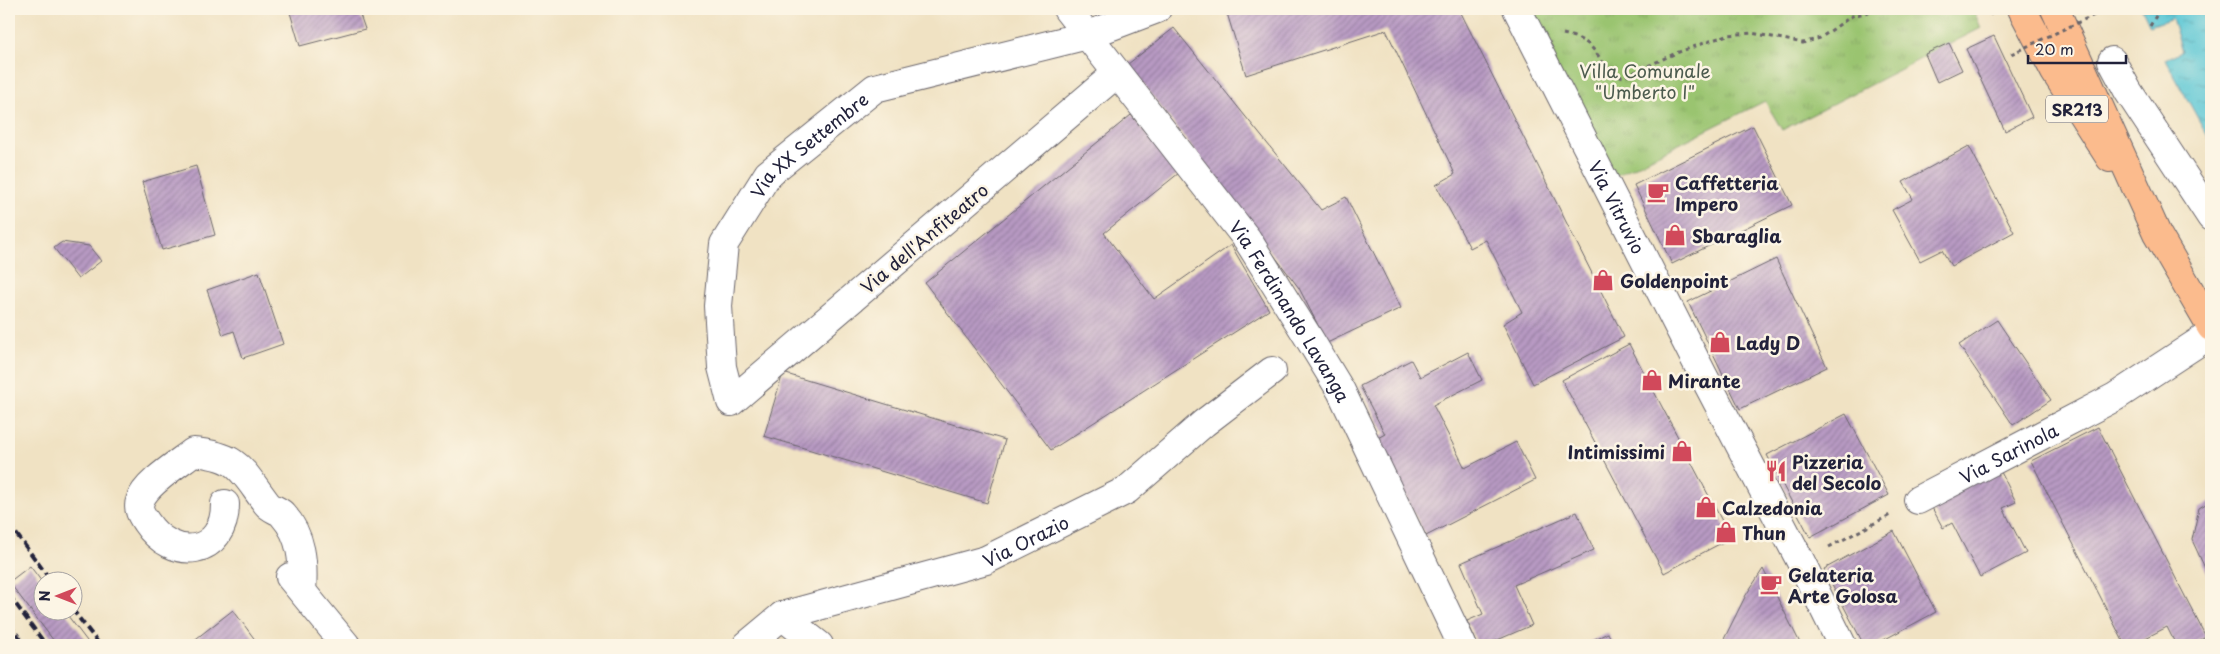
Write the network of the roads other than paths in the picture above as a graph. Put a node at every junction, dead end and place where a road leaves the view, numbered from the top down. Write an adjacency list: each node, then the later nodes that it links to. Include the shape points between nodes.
1 (1067, 9): 6 (street, Via Ferdinando Lavanga)
2 (1157, 9): 6 (street, Via XX Settembre)
3 (1517, 9): 22 (street, Via Vitruvio)
4 (2022, 9): 9 (main road, SR213, via 2080,115)
5 (2055, 9): 9 (main road, SR213)
6 (1088, 35): 8 (street, Via Ferdinando Lavanga); 14 (street, Via XX Settembre, via 875,88 768,174 724,244 718,306 722,367)
7 (2112, 61): 10 (street, via 2128,91)
8 (1117, 73): 14 (street, Via dell'Anfiteatro); 21 (street, Via Ferdinando Lavanga, via 1247,239 1341,391)
9 (2142, 202): 11 (main road, SR213)
10 (2211, 217)
11 (2211, 327)
12 (2211, 334): 15 (street, Via Sarinola, via 2115,397)
13 (1272, 371): 17 (street, Via Orazio, via 1204,423 1127,490 986,560)
14 (730, 402)
15 (1918, 500)
16 (225, 504): 18 (street, via 225,520 216,537 202,546 188,549 171,546 155,536 140,512 140,501 149,487 193,452 218,454 241,468 269,506 282,540 290,577)
17 (782, 616): 19 (street, Via Orazio); 20 (street)
18 (346, 645)
19 (747, 645)
20 (819, 645)
21 (1462, 645)
22 (1842, 645)

